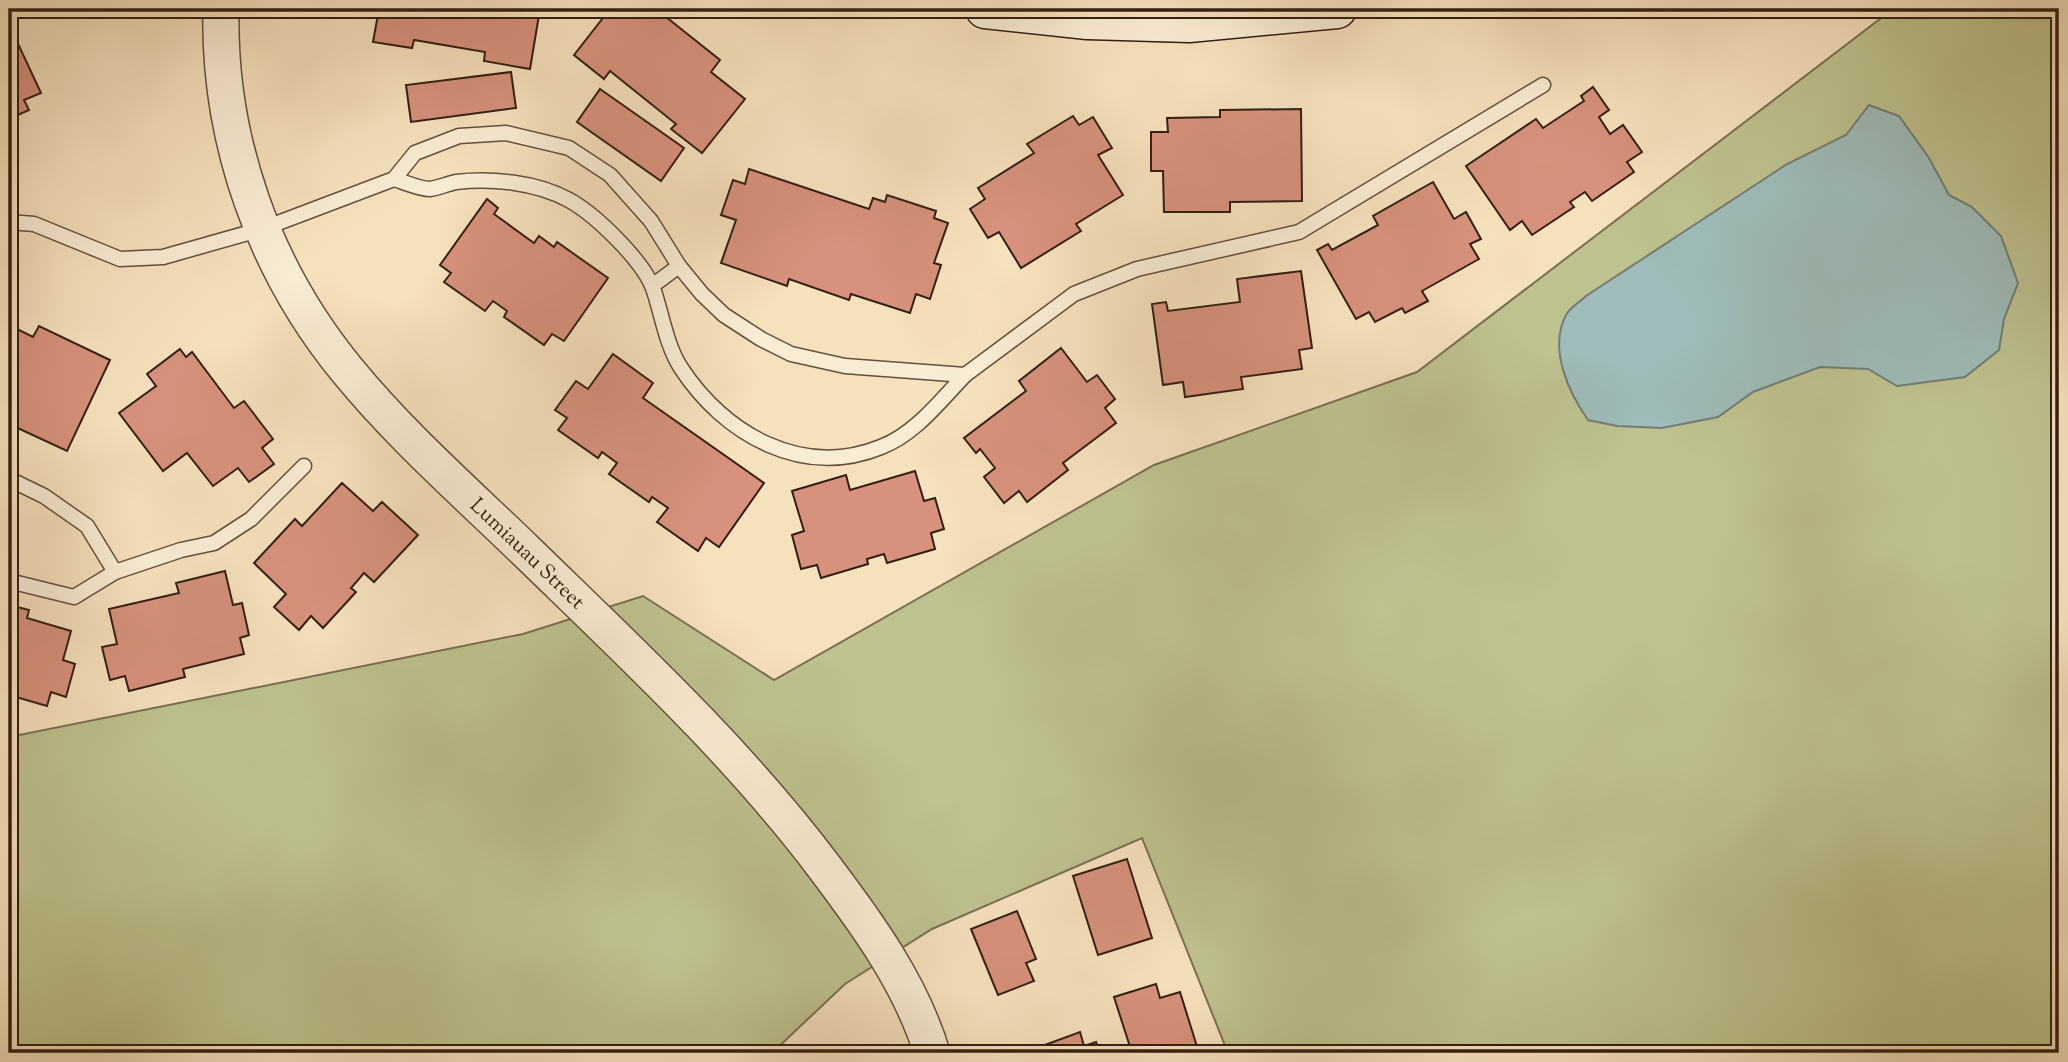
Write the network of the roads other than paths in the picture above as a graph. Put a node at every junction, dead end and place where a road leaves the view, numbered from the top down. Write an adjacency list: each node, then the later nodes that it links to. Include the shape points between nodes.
1 (221, 9): 7 (street, Lumiauau Street, via 222,67 231,123)
2 (985, 9): 3 (main road, via 1088,20 1189,23)
3 (1337, 9)
4 (1543, 85): 10 (lane, via 1299,232 1138,268 1074,294)
5 (394, 179): 7 (lane); 8 (lane, via 415,153 459,136 506,133 569,148 610,175 630,195); 9 (lane, via 429,189 493,179 569,200 603,226)
6 (9, 222): 7 (lane, via 34,224 120,259 163,257)
7 (262, 229): 15 (street, Lumiauau Street, via 320,335 348,371 405,435 636,659 790,822 868,926 901,979)
8 (679, 267): 9 (lane); 10 (lane, via 724,314 791,354 845,366)
9 (652, 286): 10 (lane, via 680,366 708,403 744,433 783,453 831,457 881,447 922,421)
10 (965, 375)
11 (304, 466): 13 (lane, via 251,519 214,543)
12 (9, 479): 13 (lane, via 44,496 87,526)
13 (116, 572): 14 (lane, via 74,597)
14 (9, 581)
15 (932, 1053)

